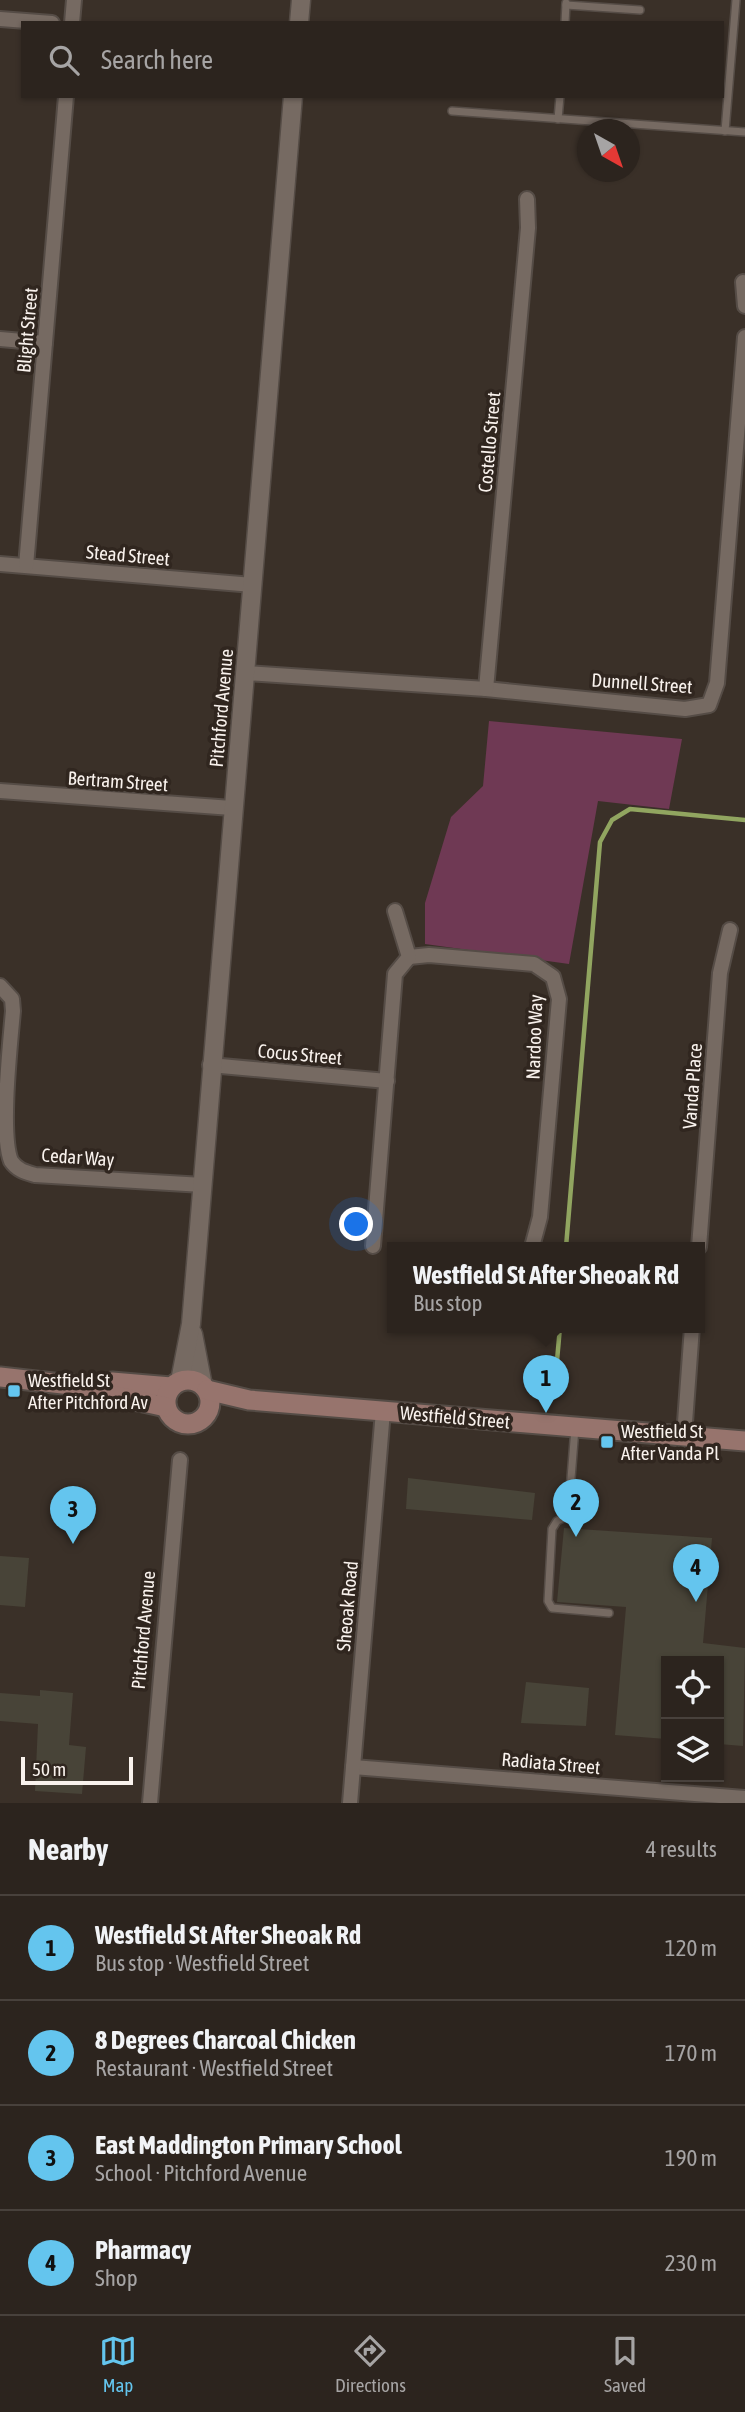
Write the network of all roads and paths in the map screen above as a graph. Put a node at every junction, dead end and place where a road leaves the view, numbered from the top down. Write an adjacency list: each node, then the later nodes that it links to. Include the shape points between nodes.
1 (74, 0): 8 (street)
2 (301, 0): 9 (street)
3 (736, 0): 16 (lane)
4 (566, 2): 5 (lane); 10 (lane)
5 (640, 10)
6 (0, 19): 7 (street)
7 (26, 21)
8 (72, 21)
9 (299, 21)
10 (565, 21)
11 (66, 98): 23 (street, Blight Street)
12 (293, 98): 26 (street, Pitchford Avenue)
13 (560, 98): 15 (lane)
14 (452, 111): 15 (lane)
15 (558, 119): 16 (lane)
16 (726, 131): 17 (lane)
17 (745, 132)
18 (527, 199): 28 (street, Costello Street)
19 (743, 282): 20 (street)
20 (745, 306)
21 (745, 337): 28 (street, Dunnell Street, via 717,683 709,705 685,709)
22 (0, 340): 23 (street)
23 (45, 343): 25 (street, Blight Street)
24 (0, 564): 25 (street, Stead Street)
25 (26, 566): 26 (street, Stead Street)
26 (253, 585): 27 (street, Pitchford Avenue)
27 (245, 673): 28 (street, Dunnell Street); 30 (street, Pitchford Avenue)
28 (486, 689)
29 (0, 791): 30 (street, Bertram Street)
30 (232, 808): 35 (street, Pitchford Avenue)
31 (395, 911): 33 (street)
32 (730, 930): 39 (street, Vanda Place, via 720,973)
33 (409, 957): 36 (street, via 395,974); 38 (street, Nardoo Way, via 534,964 553,976 558,999 540,1217)
34 (0, 986): 37 (street, Cedar Way, via 12,999 13,1010 2,1139 10,1161 34,1175)
35 (210, 1065): 36 (street, Cocus Street); 37 (street, Pitchford Avenue)
36 (387, 1081): 40 (street)
37 (202, 1185): 41 (street, Pitchford Avenue)
38 (533, 1242)
39 (699, 1242)
40 (373, 1246)
41 (191, 1324): 44 (street, Pitchford Avenue); 46 (street, Pitchford Avenue)
42 (692, 1333): 52 (street)
43 (0, 1377): 45 (main road)
44 (176, 1384): 45 (main road, via 112,1382); 46 (main road, via 192,1380); 48 (main road)
45 (89, 1387): 48 (main road, via 104,1395)
46 (205, 1388): 47 (main road, Westfield Street); 50 (main road, via 209,1403)
47 (249, 1400): 49 (main road, Westfield Street); 50 (main road, Westfield Street)
48 (166, 1407): 50 (main road, via 174,1419 187,1423)
49 (383, 1411): 51 (main road, Westfield Street); 56 (street, Sheoak Road)
50 (205, 1415)
51 (575, 1427): 52 (main road, Westfield Street); 55 (lane, via 568,1516 552,1529 548,1601 552,1608)
52 (684, 1436): 53 (main road, Westfield Street)
53 (745, 1441)
54 (180, 1460): 58 (street, Pitchford Avenue)
55 (609, 1613)
56 (353, 1767): 57 (street, Radiata Street); 59 (street, Sheoak Road)
57 (745, 1798)
58 (150, 1803)
59 (349, 1803)

